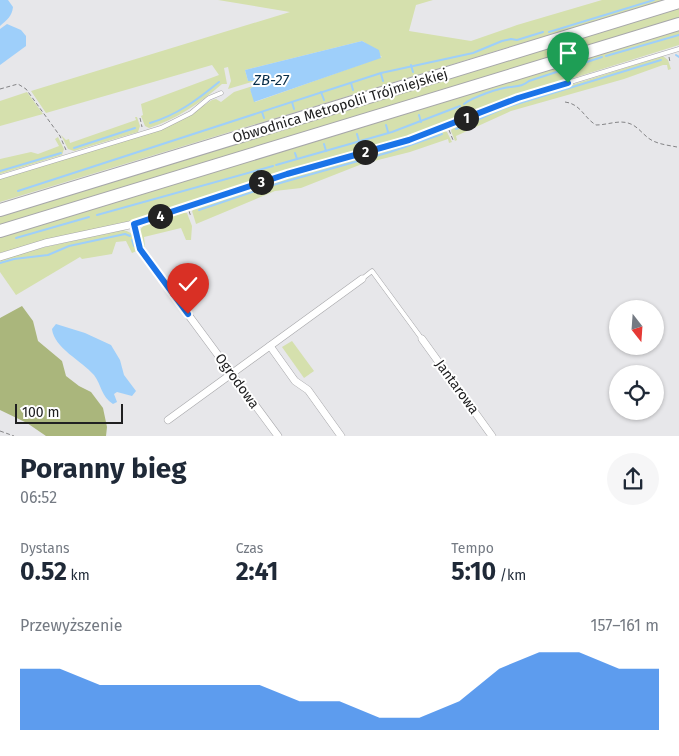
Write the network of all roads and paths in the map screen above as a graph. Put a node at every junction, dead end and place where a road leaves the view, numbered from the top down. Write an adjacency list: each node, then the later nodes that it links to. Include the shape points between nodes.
1 (679, 2): 14 (highway, Obwodnica Metropolii Trójmiejskiej)
2 (679, 24): 16 (highway, Obwodnica Metropolii Trójmiejskiej)
3 (679, 48): 8 (lane, via 518,98)
4 (0, 89): 12 (path, via 18,84 26,89 60,136)
5 (221, 93): 9 (lane, via 191,113)
6 (565, 102): 11 (path, via 573,103 596,125 628,123 648,138)
7 (140, 118): 9 (path)
8 (447, 125): 10 (path); 15 (lane, via 409,140 287,174)
9 (144, 133): 12 (lane)
10 (453, 140)
11 (677, 148)
12 (68, 156): 13 (lane)
13 (0, 177)
14 (0, 210)
15 (134, 224): 17 (street); 21 (street, Ogrodowa, via 144,255)
16 (0, 231)
17 (0, 256)
18 (362, 279): 19 (lane, via 372,271); 20 (street)
19 (422, 339): 27 (street, Jantarowa)
20 (270, 346): 21 (street); 26 (street, via 295,381 308,390)
21 (232, 374): 22 (street); 25 (street, Ogrodowa)
22 (168, 420)
23 (0, 431): 24 (path)
24 (14, 436)
25 (278, 436)
26 (341, 436)
27 (492, 436)

